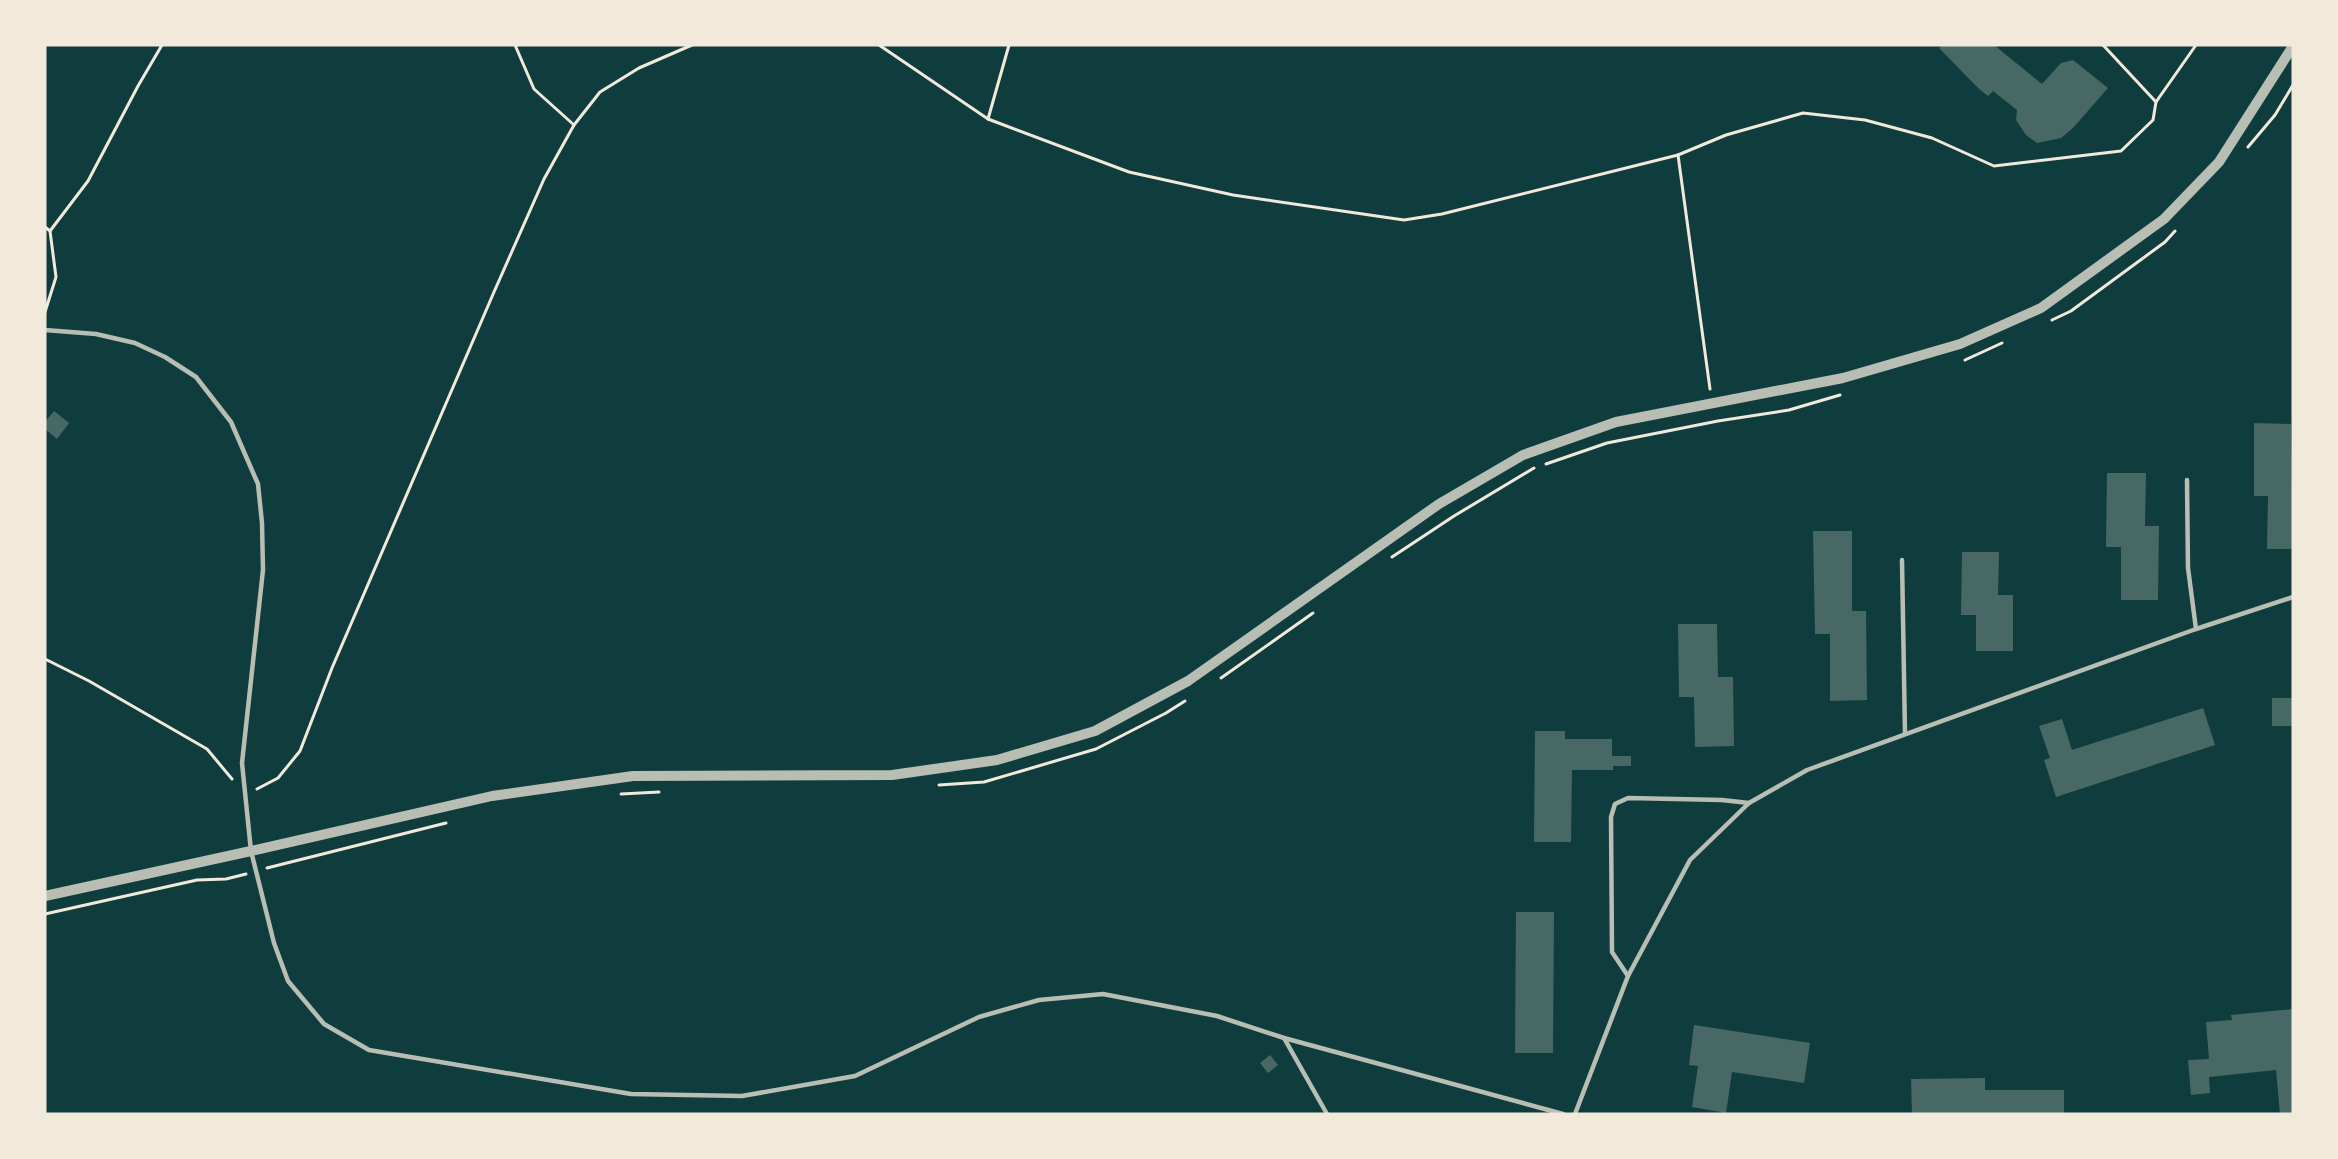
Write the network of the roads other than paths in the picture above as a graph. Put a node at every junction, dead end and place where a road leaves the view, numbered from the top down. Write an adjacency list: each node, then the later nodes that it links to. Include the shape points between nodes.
1 (2293, 48): 9 (street, via 2219,162 2164,219 2041,308 1960,344 1854,375 1617,422 1523,455 1439,504 1188,681 1095,731 997,760 892,775 633,776 492,796)
2 (45, 330): 9 (lane, via 96,334 135,343 196,377 231,422 258,484 263,570 242,763)
3 (2187, 480): 6 (lane, via 2188,568)
4 (1902, 560): 7 (lane)
5 (2293, 597): 6 (lane)
6 (2196, 629): 7 (lane)
7 (1905, 734): 8 (lane, via 1807,770)
8 (1749, 803): 11 (lane, via 1690,860); 11 (lane, via 1628,798 1615,804 1611,817 1612,952)
9 (251, 851): 10 (street); 12 (lane, via 274,943 288,981 324,1024 369,1050 620,1092 742,1096 855,1076 979,1017 1039,1000 1103,994 1217,1016)
10 (45, 896)
11 (1628, 976): 15 (lane)
12 (1284, 1038): 13 (lane); 14 (lane)
13 (1327, 1114)
14 (1563, 1114)
15 (1575, 1114)

